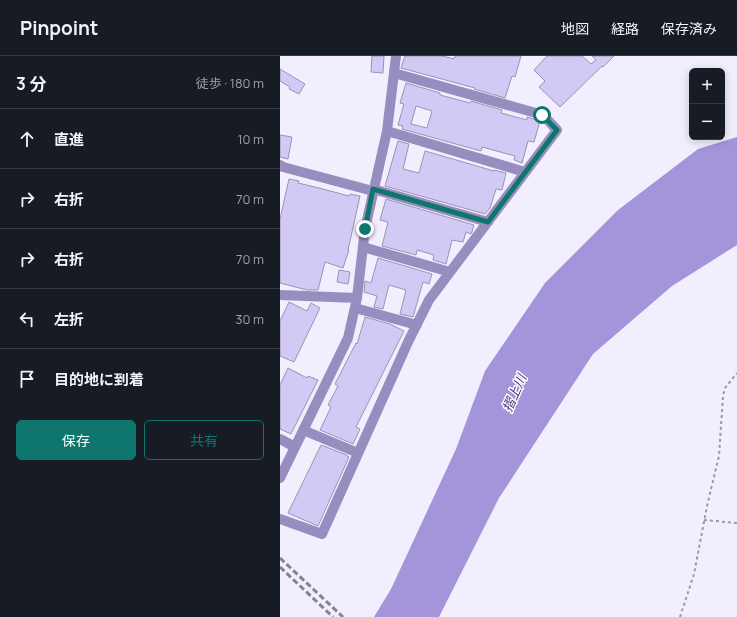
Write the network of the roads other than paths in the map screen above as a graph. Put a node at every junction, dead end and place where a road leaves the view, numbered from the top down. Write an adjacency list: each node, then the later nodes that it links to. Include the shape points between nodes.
1 (396, 56): 2 (street)
2 (394, 72): 3 (street); 5 (street, via 542,115 557,130)
3 (387, 131): 5 (street); 6 (street)
4 (280, 165): 6 (street)
5 (525, 172): 7 (street)
6 (373, 190): 7 (street); 8 (street)
7 (488, 222): 9 (street)
8 (363, 247): 9 (street); 11 (street)
9 (450, 272): 12 (street, via 430,300)
10 (280, 295): 11 (street)
11 (356, 303): 12 (street); 13 (street, via 348,338)
12 (417, 325): 16 (street)
13 (303, 430): 15 (street); 16 (street)
14 (280, 439): 15 (street)
15 (295, 447): 17 (street)
16 (358, 453): 18 (street, via 322,534)
17 (280, 478)
18 (280, 519)

